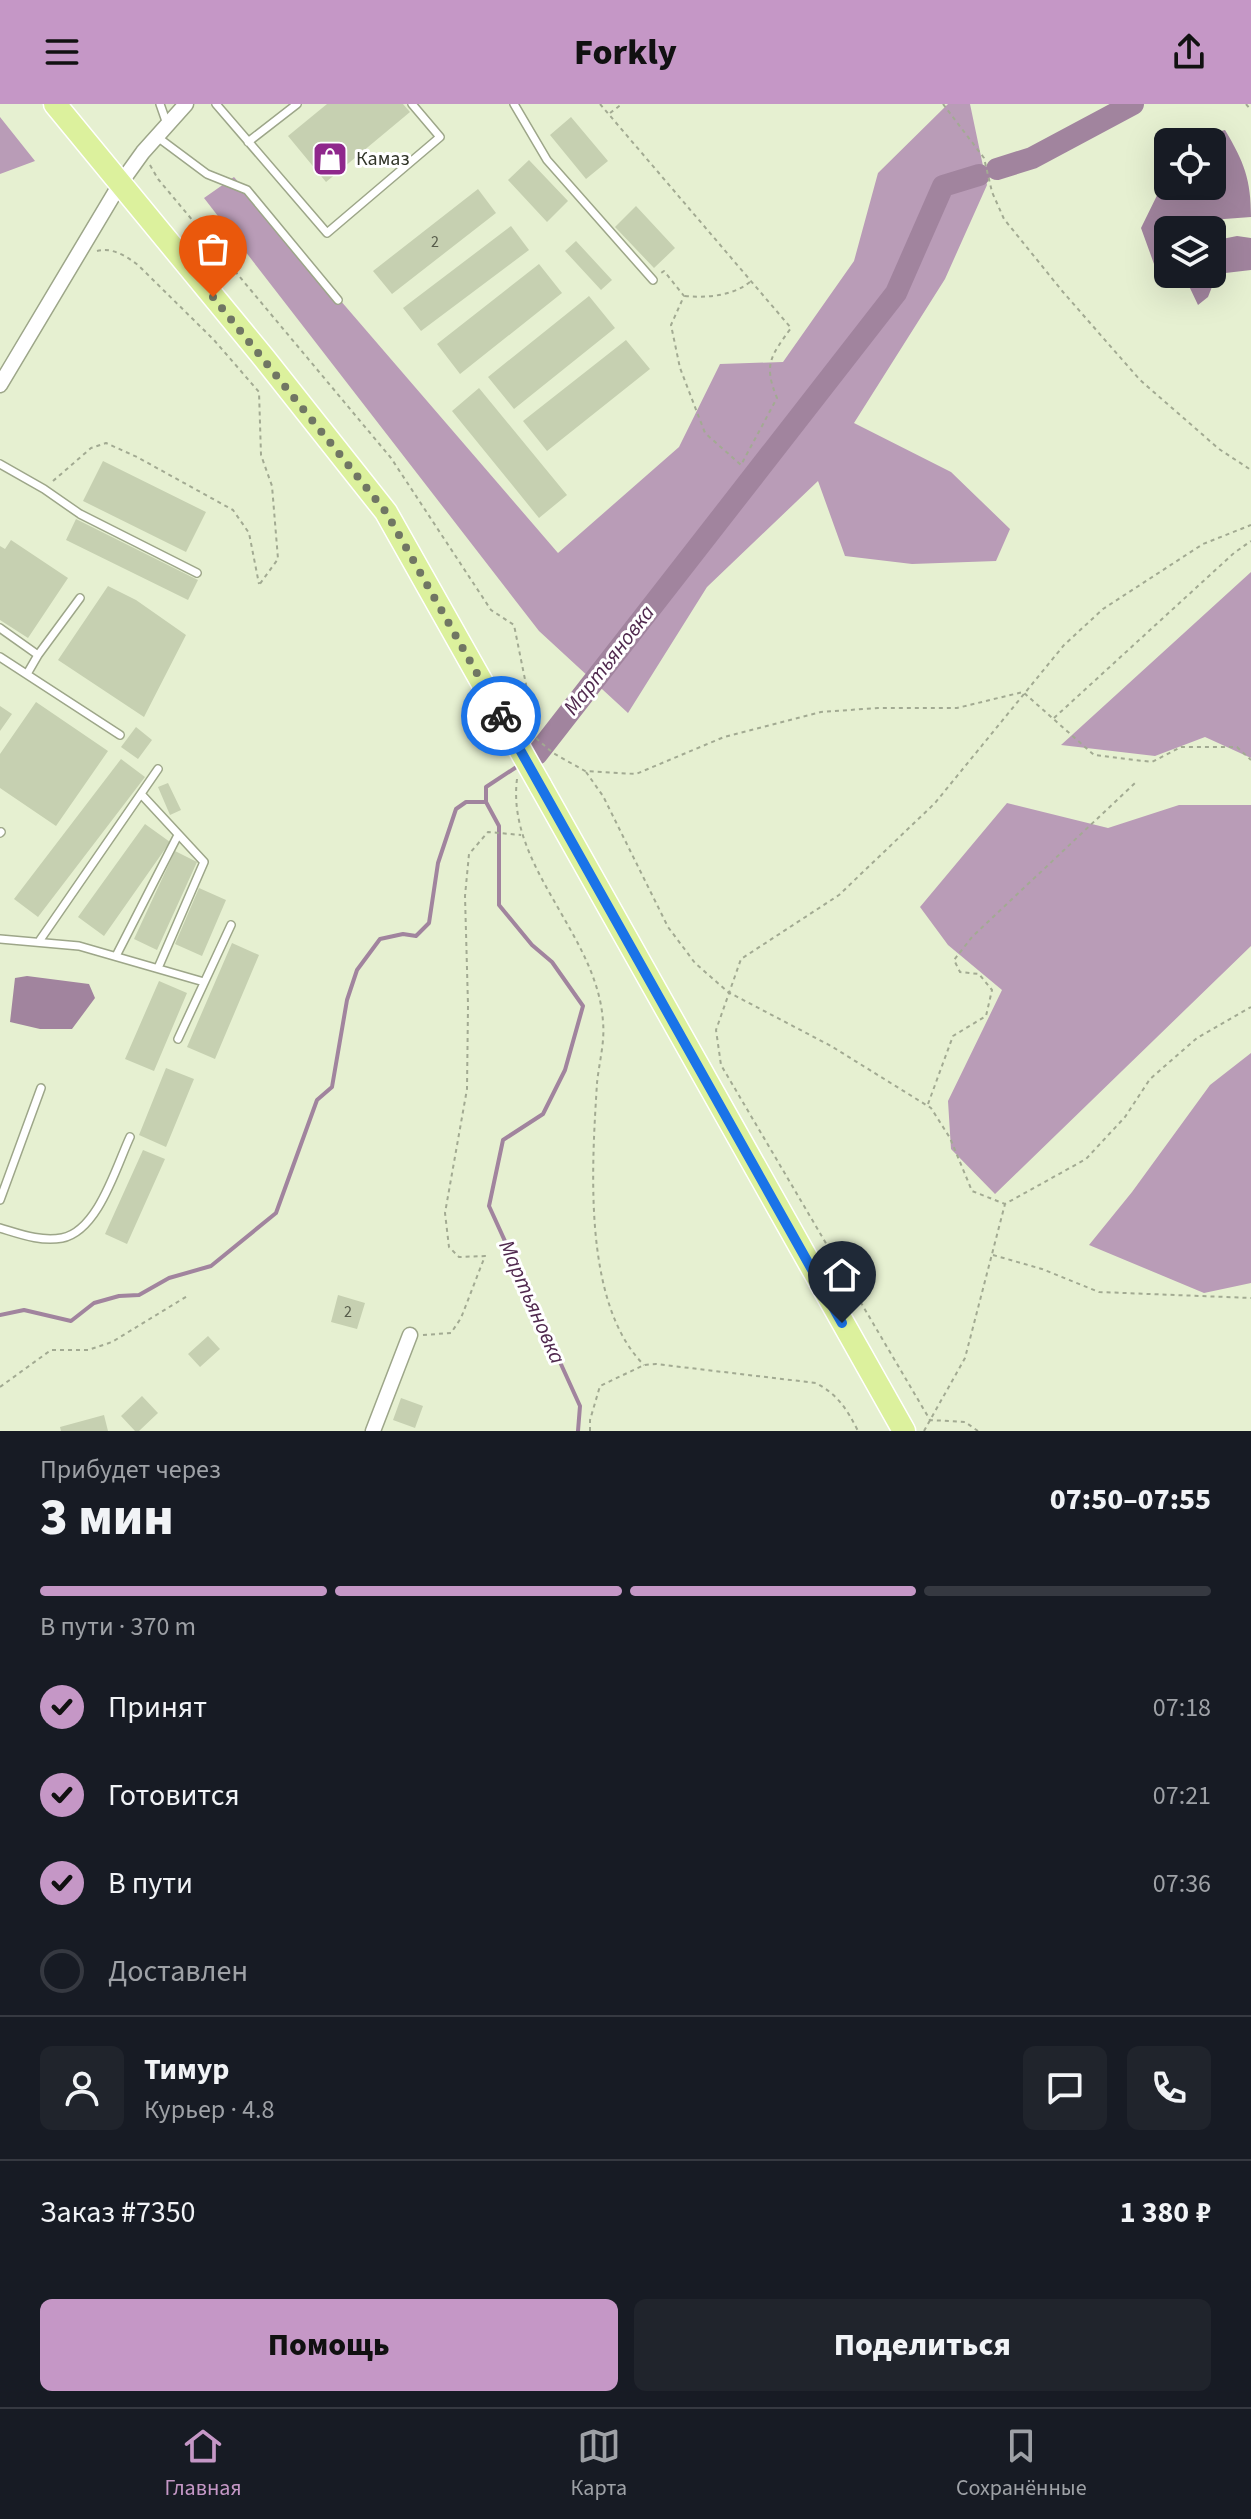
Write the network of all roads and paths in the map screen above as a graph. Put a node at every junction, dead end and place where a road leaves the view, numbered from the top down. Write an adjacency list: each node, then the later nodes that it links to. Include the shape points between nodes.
1 (55, 104): 18 (main road)
2 (160, 104): 14 (lane)
3 (186, 104): 14 (street)
4 (216, 104): 16 (lane)
5 (297, 104): 16 (lane)
6 (412, 104): 16 (lane, via 440,137 327,233)
7 (514, 104): 20 (lane, via 547,160)
8 (600, 104): 13 (path)
9 (622, 104): 13 (path)
10 (943, 104): 26 (path, via 984,158 1004,219 1063,292 1140,380)
11 (1246, 104): 12 (path)
12 (1251, 110)
13 (608, 114): 21 (path)
14 (167, 124): 15 (street)
15 (156, 136): 17 (street); 23 (lane, via 207,174 247,190)
16 (248, 142)
17 (143, 152): 18 (street); 41 (path, via 158,179 391,458 491,610 514,625 537,739)
18 (120, 184): 19 (street); 72 (main road, bridge, via 386,512)
19 (76, 258): 24 (street); 27 (path, via 105,249 125,255 214,340 259,392 261,455 272,486 278,559 259,585 249,533 233,510 106,443 91,448)
20 (653, 280): 22 (path, via 664,271)
21 (751, 281): 22 (path, via 706,298); 22 (path, via 791,328 772,354 769,378 777,398 741,465 705,433 680,368 671,325)
22 (684, 296)
23 (338, 300)
24 (0, 384)
25 (0, 464): 27 (lane)
26 (1251, 470)
27 (44, 489): 30 (lane, via 80,514)
28 (1251, 525): 36 (path, via 1203,544 1103,609)
29 (1251, 541): 37 (path)
30 (197, 573)
31 (80, 598): 33 (lane)
32 (0, 628): 33 (lane)
33 (38, 655): 35 (lane)
34 (0, 657): 35 (lane)
35 (27, 674): 38 (lane)
36 (1023, 692): 37 (path); 41 (path, via 957,708 821,712 724,737 636,774); 53 (path, via 935,803 839,895 741,959)
37 (1054, 719): 39 (path, via 1094,755 1152,762 1181,747 1237,747)
38 (120, 735)
39 (1251, 760)
40 (158, 769): 44 (lane)
41 (585, 771): 53 (path, via 603,796 668,927 695,963)
42 (517, 777): 46 (path)
43 (1136, 782): 57 (path, via 954,960 960,972 979,974 992,990 986,1016 953,1036)
44 (141, 794): 45 (lane); 49 (lane)
45 (178, 835): 50 (lane); 51 (lane, via 204,862)
46 (521, 835): 65 (path, via 488,832 469,854 465,896 467,1089 445,1213 449,1247 459,1257 485,1256 451,1333); 66 (path, via 598,989 604,1024 593,1223 601,1277 616,1320)
47 (231, 925): 52 (lane)
48 (0, 939): 49 (lane)
49 (40, 940): 50 (lane)
50 (116, 956): 51 (lane)
51 (158, 968): 52 (lane)
52 (204, 982): 55 (lane)
53 (728, 992): 57 (path); 68 (path, via 716,1030 721,1065)
54 (1251, 1007): 60 (path, via 1197,1038 1150,1079 1125,1117 1086,1159)
55 (178, 1039)
56 (41, 1088): 59 (lane)
57 (928, 1105): 60 (path, via 950,1138 972,1191)
58 (130, 1137): 61 (lane, via 95,1215 69,1236 35,1238)
59 (0, 1200)
60 (1005, 1204): 62 (path)
61 (0, 1228)
62 (992, 1254): 64 (path, via 1099,1292); 68 (path, via 965,1358)
63 (189, 1295): 67 (path, via 112,1342 88,1350 51,1350)
64 (1251, 1298)
65 (410, 1335): 69 (street)
66 (644, 1365): 70 (path, via 600,1386); 71 (path, via 816,1383 846,1407)
67 (0, 1387)
68 (930, 1420): 73 (path); 74 (path, via 965,1422)
69 (373, 1431)
70 (590, 1431)
71 (858, 1431)
72 (904, 1431)
73 (924, 1431)
74 (978, 1431)

